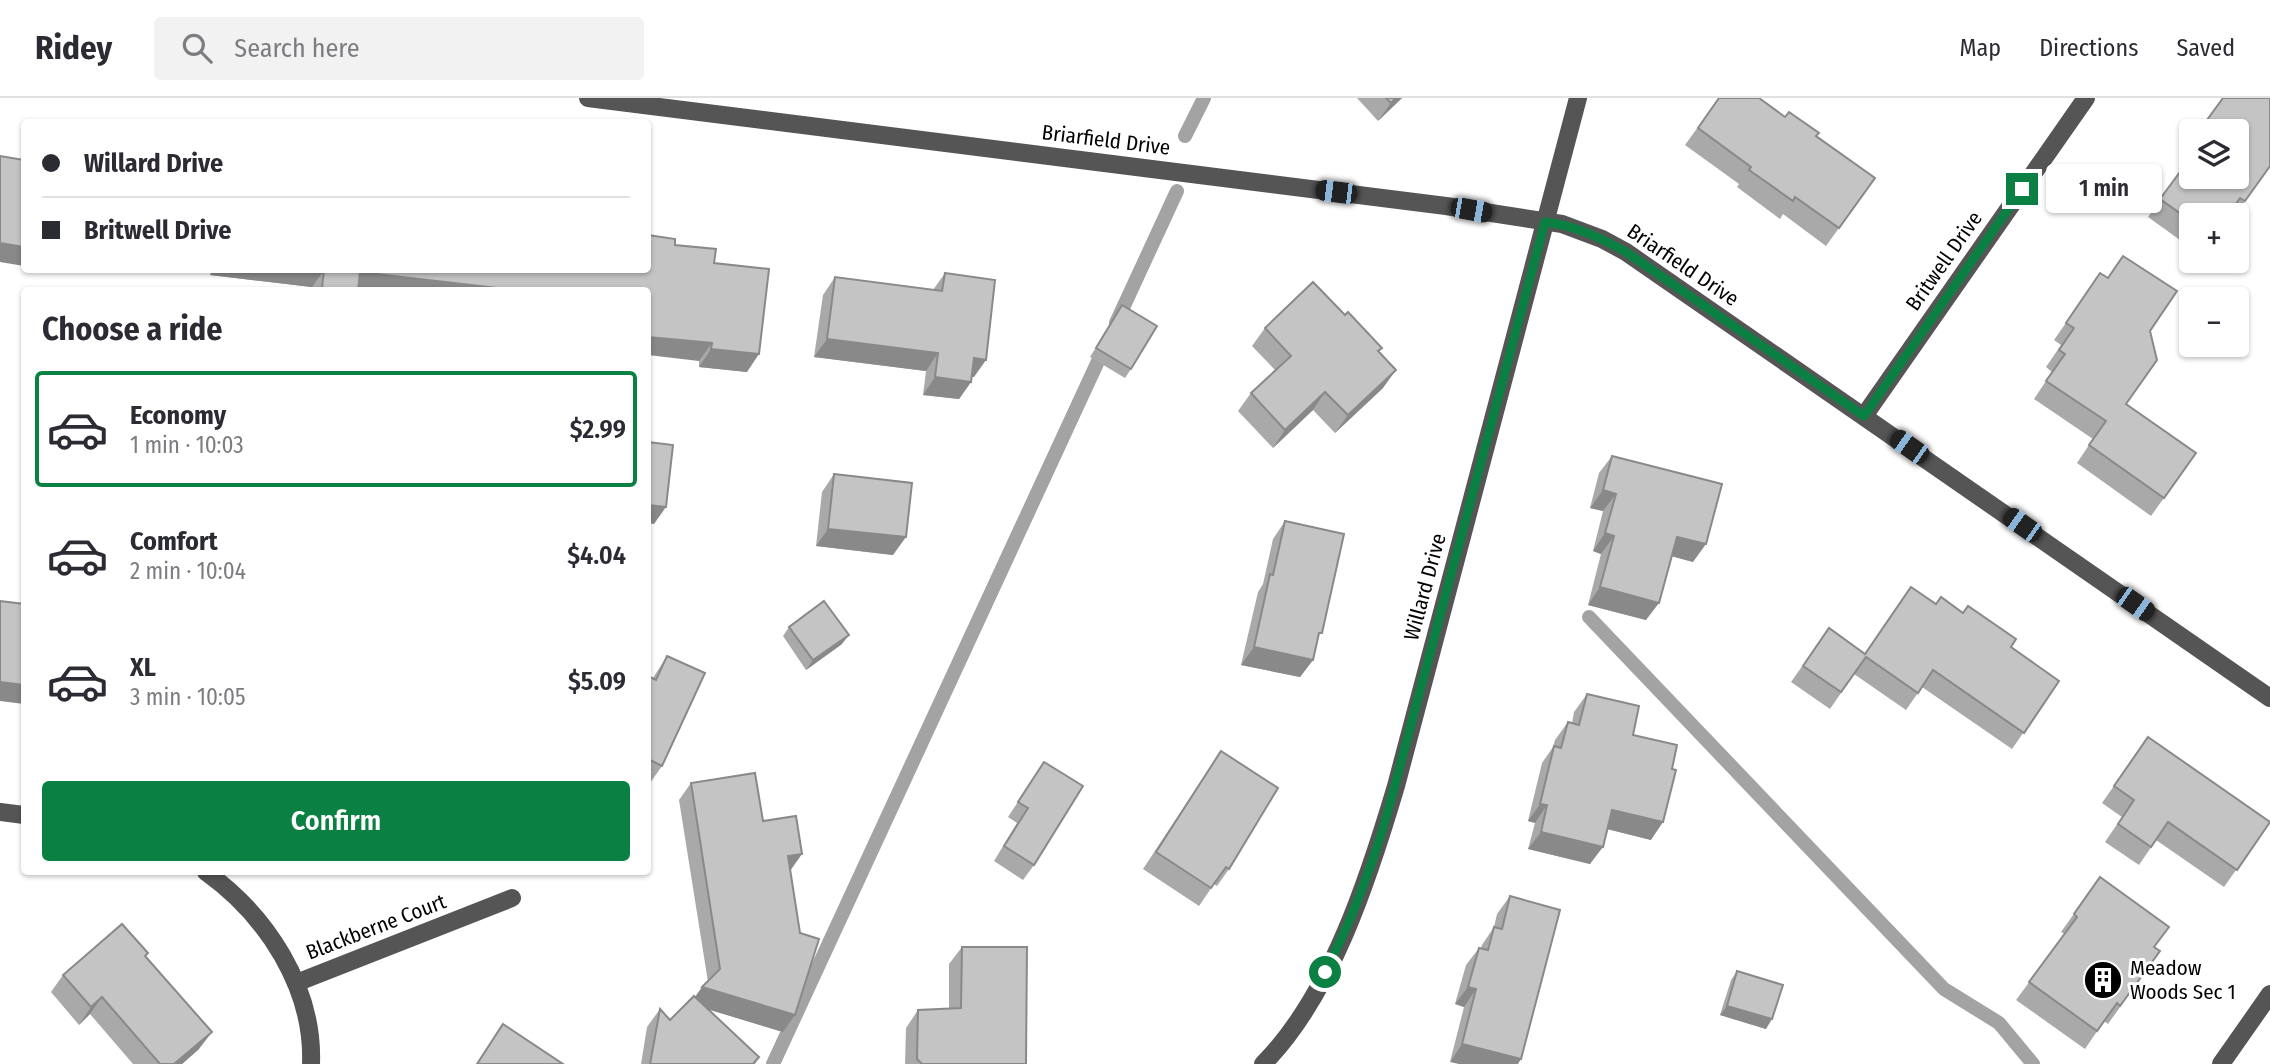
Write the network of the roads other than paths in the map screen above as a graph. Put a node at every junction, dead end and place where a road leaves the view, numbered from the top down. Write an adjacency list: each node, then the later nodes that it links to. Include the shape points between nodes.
1 (588, 98): 5 (street, Briarfield Drive)
2 (735, 98): 5 (street)
3 (1577, 98): 6 (street, Willard Drive)
4 (2086, 98): 7 (street, Britwell Drive)
5 (733, 116): 6 (street, Briarfield Drive)
6 (1545, 222): 7 (street, Briarfield Drive, via 1562,224 1626,252); 16 (street, Willard Drive, via 1374,860 1314,993 1279,1048)
7 (1864, 416): 8 (street, Briarfield Drive)
8 (2270, 698)
9 (0, 812): 10 (street)
10 (21, 815)
11 (210, 875): 13 (street, via 232,890 273,939)
12 (512, 898): 13 (street, Blackberne Court)
13 (296, 983): 15 (street, via 307,1017)
14 (2270, 994): 17 (street)
15 (311, 1064)
16 (1263, 1064)
17 (2221, 1064)

